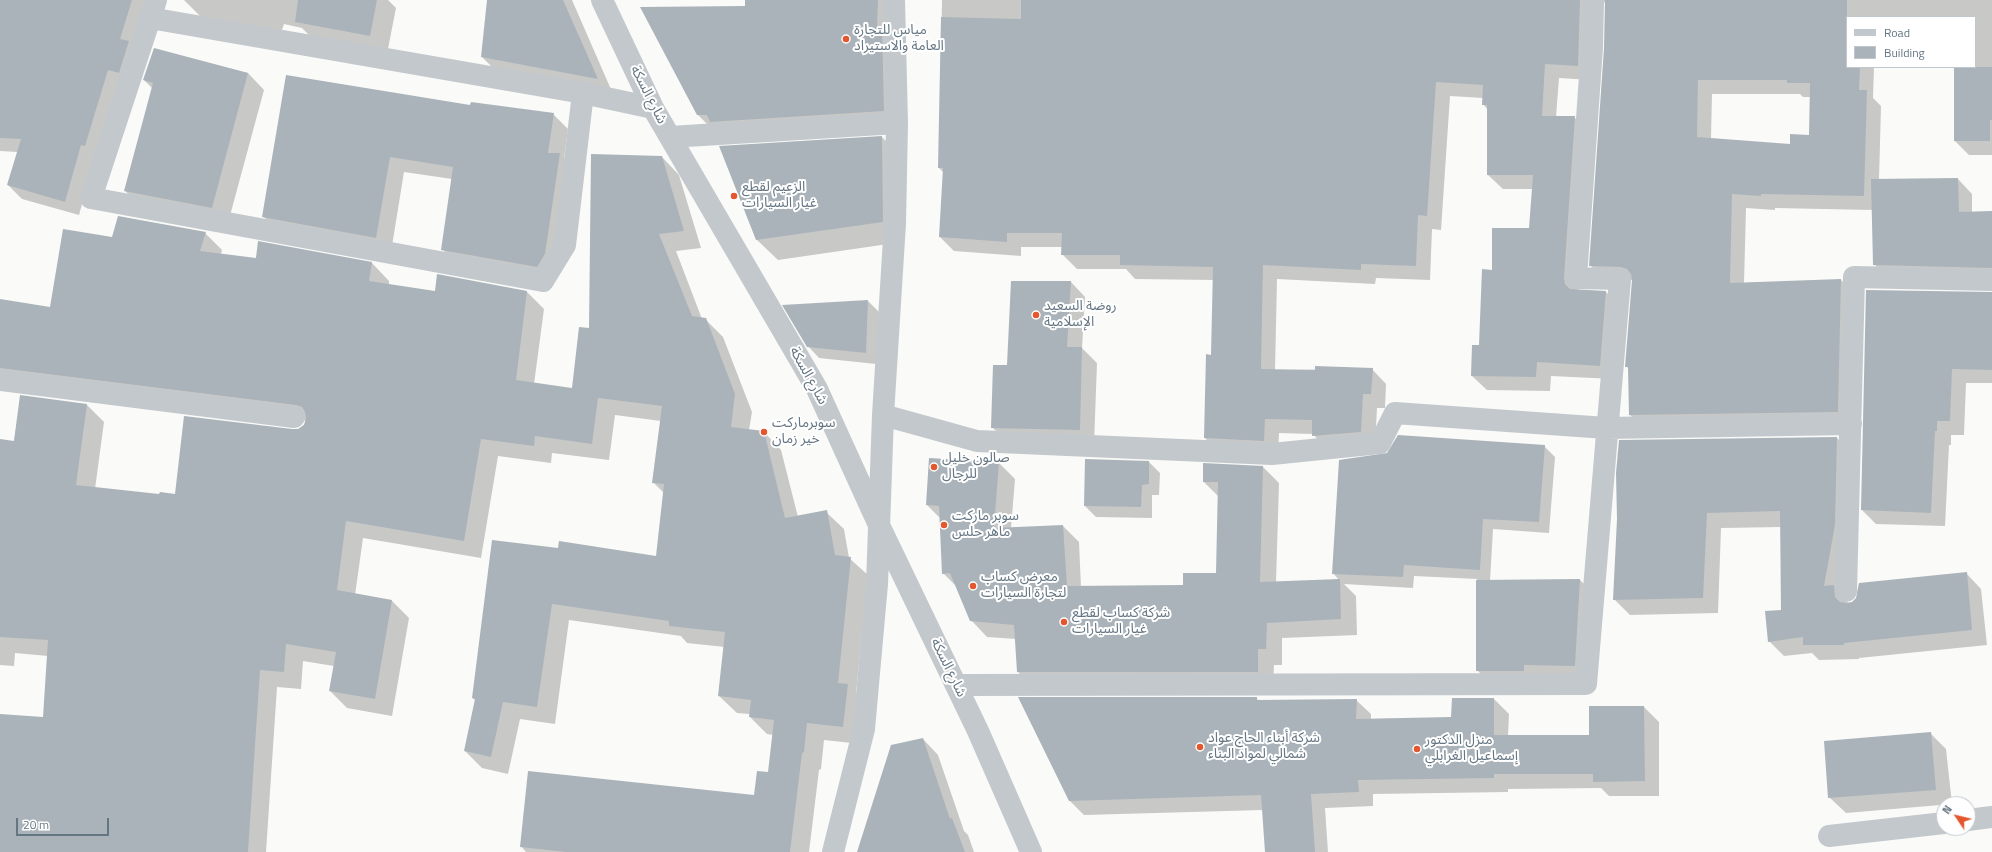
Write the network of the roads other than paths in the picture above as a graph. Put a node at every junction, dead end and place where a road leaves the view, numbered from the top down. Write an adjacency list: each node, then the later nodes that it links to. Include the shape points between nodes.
1 (602, 0): 6 (street, شارع السكة)
2 (894, 0): 7 (street)
3 (1593, 0): 14 (street, via 1576,278 1620,279)
4 (153, 9): 5 (street); 5 (street, via 91,198 543,281 565,245)
5 (582, 93): 6 (street)
6 (653, 108): 8 (street, شارع السكة)
7 (897, 123): 8 (street); 11 (street, via 895,231)
8 (670, 137): 15 (street, شارع السكة, via 817,389)
9 (1992, 280): 13 (street, via 1854,277)
10 (0, 380): 12 (street)
11 (883, 415): 14 (street, via 977,441 1272,454 1380,444 1396,413); 15 (street)
12 (294, 417)
13 (1851, 424): 14 (street); 16 (street)
14 (1606, 428): 17 (street, via 1586,684)
15 (878, 523): 17 (street, شارع السكة); 22 (street, via 877,584 864,729)
16 (1846, 591)
17 (957, 685): 23 (street, شارع السكة)
18 (1992, 817): 19 (street)
19 (1976, 819)
20 (1936, 824): 21 (street)
21 (1829, 836)
22 (833, 852)
23 (1031, 852)

